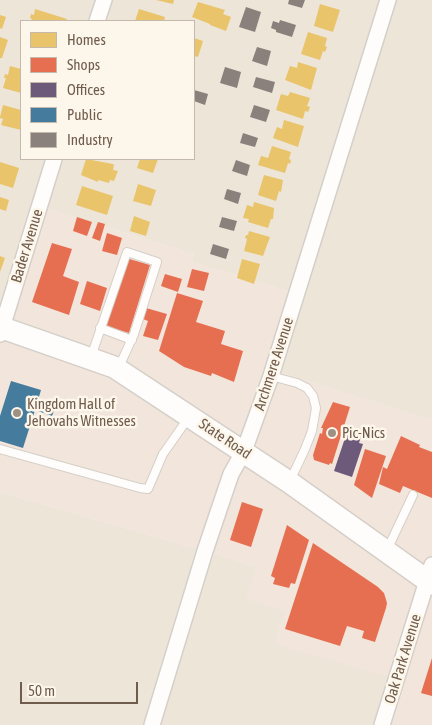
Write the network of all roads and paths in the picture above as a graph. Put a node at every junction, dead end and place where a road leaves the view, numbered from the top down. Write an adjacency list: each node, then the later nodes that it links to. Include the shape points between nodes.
1 (104, 0): 3 (street)
2 (388, 0): 10 (street, Archmere Avenue)
3 (97, 20)
4 (54, 160): 6 (street, Bader Avenue)
5 (100, 328): 7 (lane); 7 (lane, via 127,252 157,262); 8 (lane)
6 (1, 330): 8 (main road, State Road)
7 (132, 340): 9 (lane)
8 (90, 358): 9 (main road, State Road)
9 (118, 369): 11 (main road, State Road)
10 (272, 376): 13 (street, Archmere Avenue); 14 (lane, via 298,382 307,388 316,408 312,431)
11 (191, 416): 12 (lane, via 163,454 148,489); 13 (main road, State Road)
12 (0, 449)
13 (244, 451): 14 (main road, State Road); 18 (street, Archmere Avenue, via 231,474 205,551)
14 (289, 482): 16 (main road, State Road)
15 (413, 495): 16 (lane)
16 (386, 552): 17 (main road, State Road)
17 (430, 577): 19 (street, Oak Park Avenue)
18 (152, 725)
19 (382, 725)

